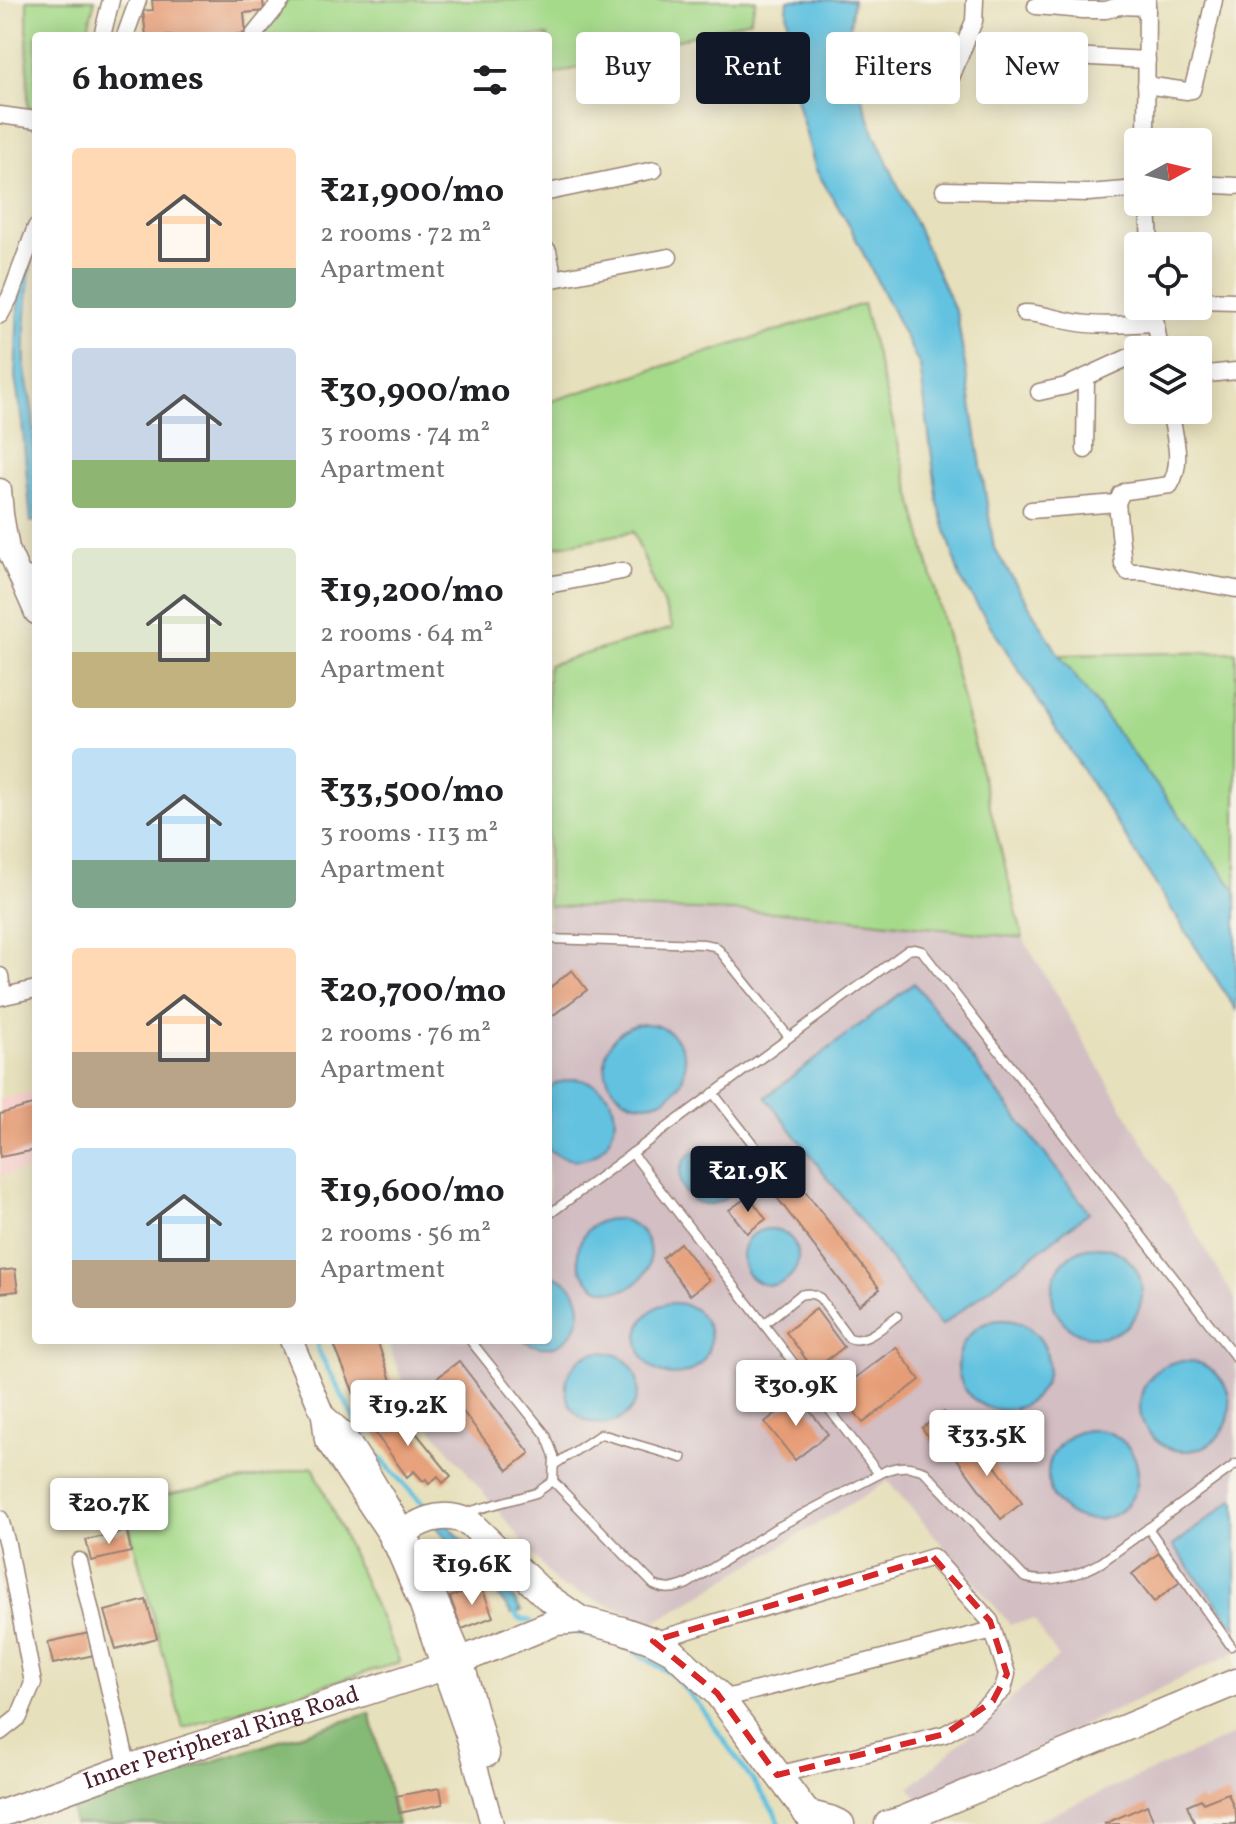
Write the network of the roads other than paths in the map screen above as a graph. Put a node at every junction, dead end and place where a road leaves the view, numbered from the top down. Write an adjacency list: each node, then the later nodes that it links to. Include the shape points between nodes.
1 (111, 0): 8 (street)
2 (138, 0): 9 (street)
3 (282, 0): 10 (street)
4 (975, 0): 11 (street, via 974,21)
5 (1214, 0): 14 (street, via 1192,90)
6 (1147, 4): 7 (street, via 1106,10); 13 (street)
7 (1036, 6)
8 (103, 32)
9 (126, 32)
10 (256, 32)
11 (960, 56)
12 (1088, 57): 13 (street)
13 (1147, 60): 14 (street)
14 (1146, 85): 17 (street)
15 (0, 115): 16 (street)
16 (32, 119)
17 (1146, 128)
18 (654, 170): 23 (street)
19 (1212, 185): 20 (street)
20 (1236, 186)
21 (944, 190): 22 (street)
22 (1124, 190)
23 (552, 191)
24 (32, 238): 30 (street)
25 (669, 257): 26 (street)
26 (552, 280)
27 (1212, 300): 28 (street)
28 (1236, 301)
29 (1024, 313): 32 (street, via 1086,324)
30 (0, 315)
31 (1155, 320): 32 (street)
32 (1155, 323): 33 (street)
33 (1154, 336)
34 (1124, 359): 37 (street)
35 (1236, 371): 36 (street)
36 (1212, 374)
37 (1086, 377): 38 (street); 40 (street)
38 (1039, 392)
39 (1172, 424): 42 (street, via 1179,463 1170,485 1126,491)
40 (1085, 450)
41 (0, 490): 44 (street, via 8,549)
42 (1117, 503): 43 (street); 47 (street, via 1128,572)
43 (1031, 510)
44 (18, 571): 48 (street)
45 (622, 571): 46 (street)
46 (552, 584)
47 (1236, 589)
48 (32, 604)
49 (552, 939): 53 (lane, via 714,946)
50 (0, 976): 52 (street)
51 (32, 990): 52 (street)
52 (2, 997)
53 (789, 1037): 54 (lane); 62 (lane, via 908,950 922,951)
54 (713, 1093): 55 (lane); 56 (lane)
55 (632, 1153): 57 (lane); 59 (lane)
56 (764, 1158)
57 (552, 1212)
58 (897, 1316): 59 (lane, via 856,1341 820,1298 805,1294)
59 (764, 1324): 66 (lane)
60 (293, 1344): 69 (street, via 323,1415)
61 (473, 1344): 65 (lane, via 546,1435)
62 (1236, 1358)
63 (682, 1458): 65 (lane, via 601,1434)
64 (1236, 1464): 70 (lane)
65 (554, 1465): 67 (lane)
66 (879, 1474): 67 (lane, via 776,1528 687,1584 664,1590); 70 (lane, via 903,1466 924,1471 1024,1577 1033,1580 1094,1568)
67 (553, 1481): 69 (lane, via 536,1493)
68 (0, 1519): 80 (street, via 33,1683 19,1717)
69 (423, 1525): 72 (main road, via 470,1523 546,1596); 76 (street, via 419,1558)
70 (1148, 1528): 75 (lane)
71 (79, 1561): 81 (street)
72 (558, 1623): 74 (main road, via 622,1630); 76 (main road, Inner Peripheral Ring Road)
73 (993, 1630): 74 (street, via 933,1557); 78 (street); 82 (street, via 1006,1685 970,1720 945,1734)
74 (653, 1641): 78 (main road, via 672,1651)
75 (1231, 1646)
76 (453, 1664): 81 (main road, Inner Peripheral Ring Road); 85 (street); 86 (street)
77 (1236, 1682): 88 (main road)
78 (722, 1699): 82 (main road)
79 (1236, 1700): 89 (main road)
80 (0, 1732)
81 (128, 1768): 83 (main road, Inner Peripheral Ring Road)
82 (777, 1775): 84 (main road)
83 (0, 1814)
84 (811, 1819): 87 (main road)
85 (492, 1824)
86 (507, 1824)
87 (841, 1824)
88 (888, 1824)
89 (938, 1824)

